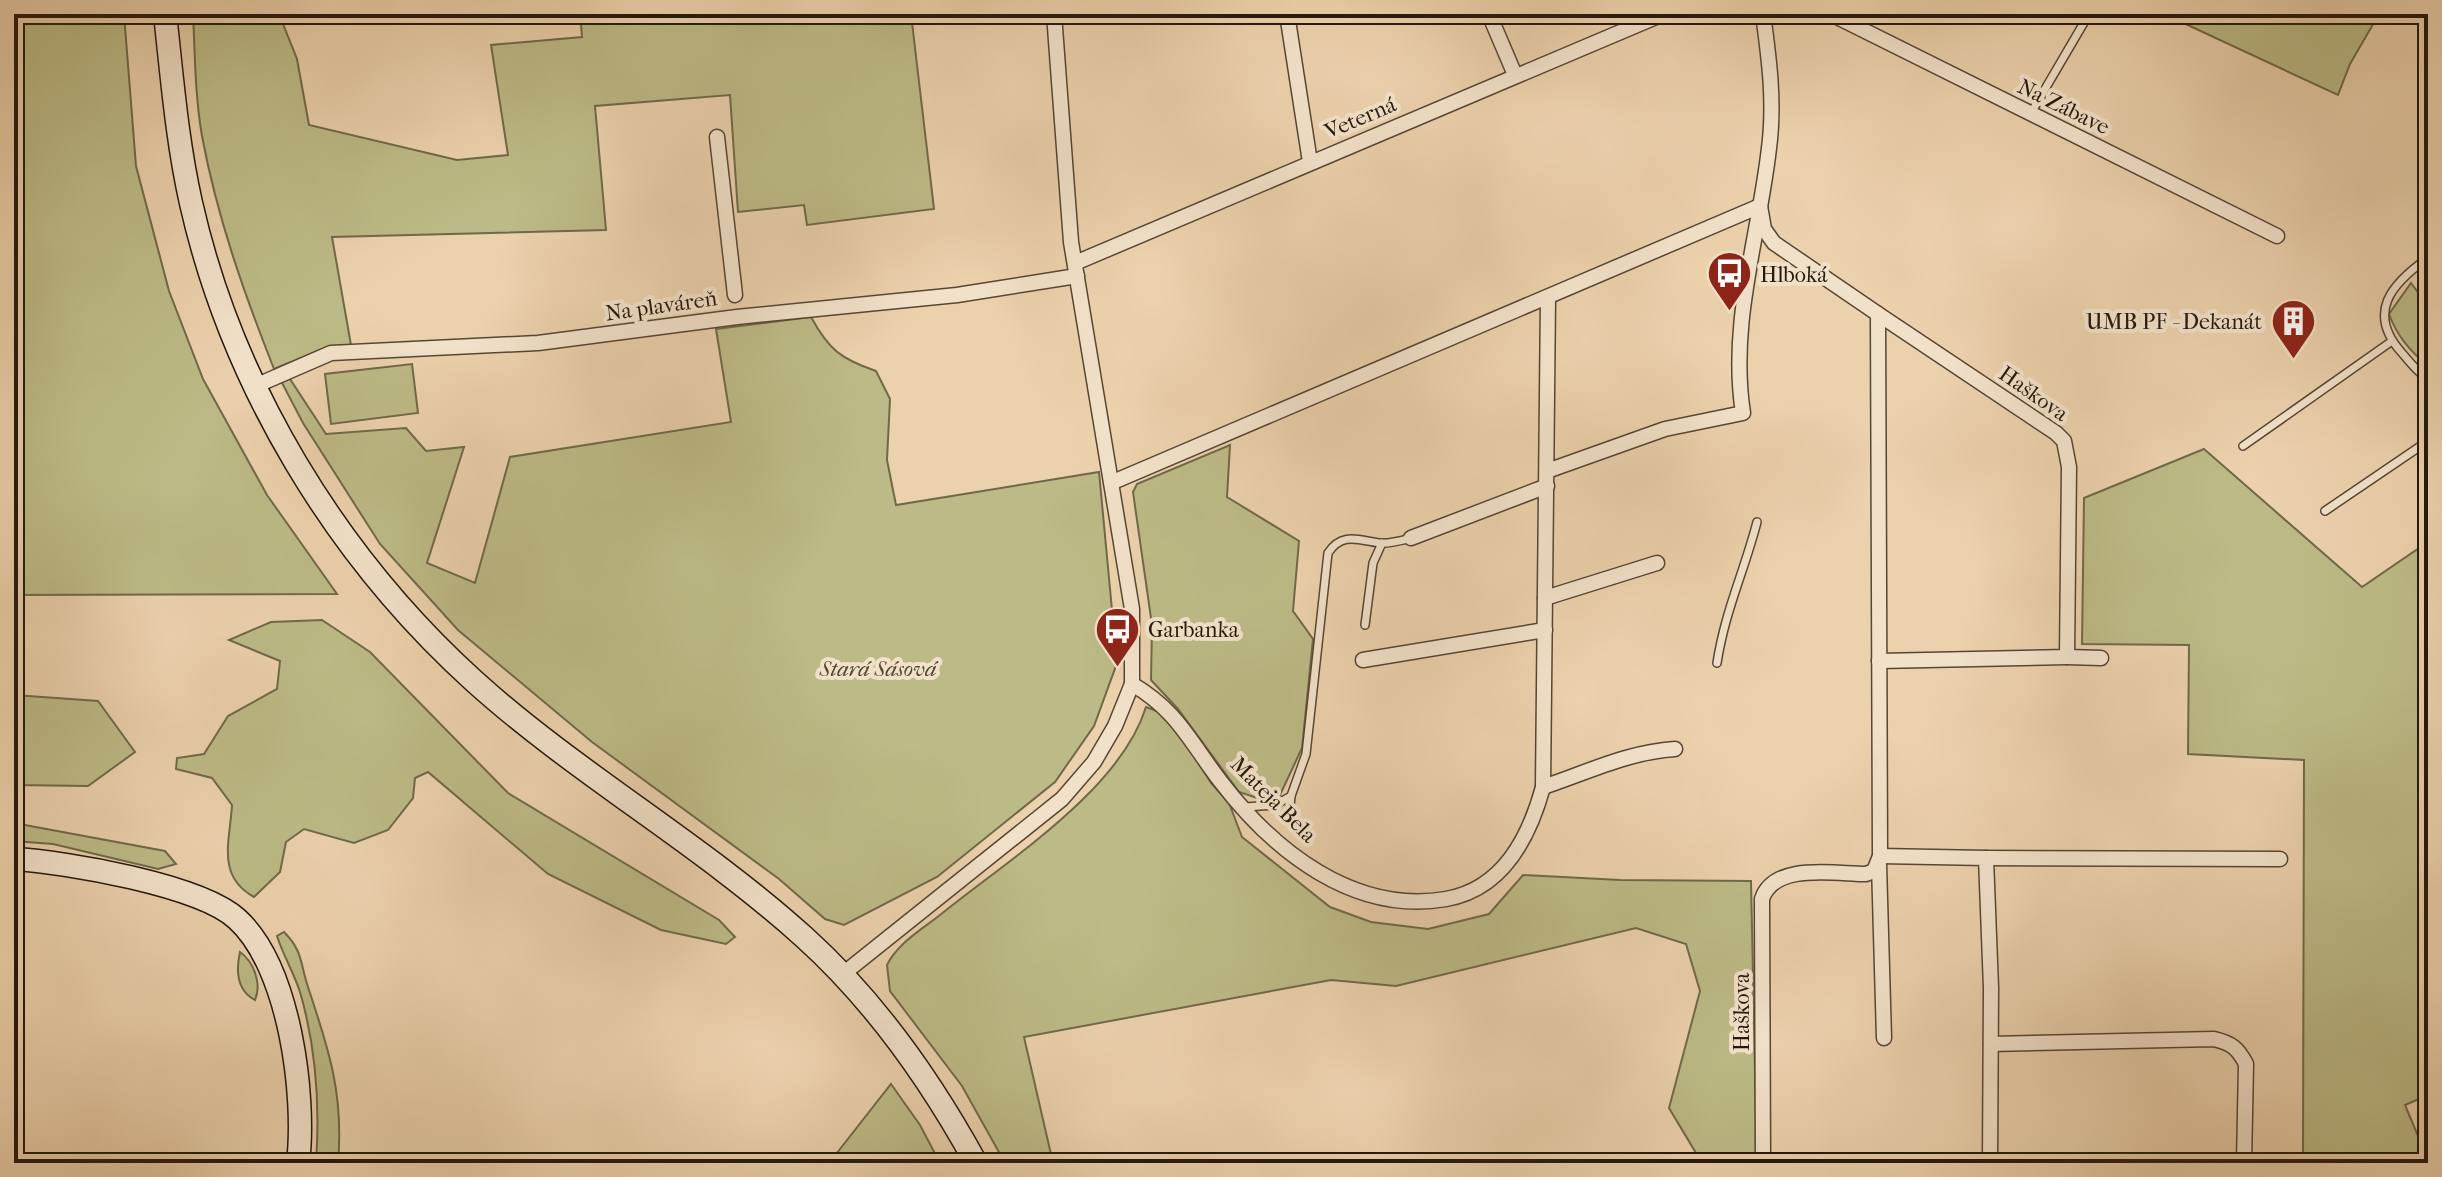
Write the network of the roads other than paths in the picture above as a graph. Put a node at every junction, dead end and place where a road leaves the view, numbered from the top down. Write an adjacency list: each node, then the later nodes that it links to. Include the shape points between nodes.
1 (165, 14): 22 (street, via 191,203 215,288)
2 (1054, 14): 16 (street)
3 (1287, 14): 12 (street)
4 (1489, 14): 9 (street)
5 (1663, 14): 9 (street, Veterná)
6 (1763, 14): 13 (street, via 1772,103)
7 (1831, 14): 10 (street, Na Zábave)
8 (2089, 14): 10 (lane)
9 (1515, 75): 12 (street, Veterná)
10 (2030, 115): 14 (street, Na Zábave)
11 (717, 137): 17 (street)
12 (1310, 162): 16 (street, Veterná)
13 (1760, 206): 18 (street); 19 (street, Haškova, via 1764,229 1774,243); 25 (street, via 1737,353 1743,413 1665,429)
14 (2277, 236)
15 (2428, 258): 20 (lane, via 2390,293 2383,322)
16 (1076, 270): 22 (street, Na plaváreň, via 957,295 538,343 331,353); 26 (street)
17 (735, 295)
18 (1548, 297): 25 (street, Mateja Bela); 26 (street)
19 (1878, 314): 35 (street, Haškova, via 2064,441 2069,467); 38 (street)
20 (2392, 341): 21 (lane); 24 (lane)
21 (2428, 379)
22 (255, 386): 50 (street, via 307,483 367,568 418,626 474,681 746,889)
23 (2428, 441): 27 (lane)
24 (2243, 446)
25 (1547, 478): 29 (street); 32 (street, Mateja Bela)
26 (1113, 482): 40 (street, via 1132,609)
27 (2325, 511)
28 (1757, 522): 39 (lane, via 1724,619)
29 (1411, 538): 30 (lane)
30 (1382, 543): 33 (lane, via 1373,563); 43 (lane, via 1345,538 1328,553 1308,740)
31 (1657, 563): 32 (street)
32 (1545, 598): 34 (street, Mateja Bela)
33 (1365, 625)
34 (1545, 630): 37 (street); 42 (street, Mateja Bela)
35 (2067, 657): 36 (street); 38 (street)
36 (2101, 658)
37 (1363, 660)
38 (1879, 661): 49 (street)
39 (1717, 663)
40 (1132, 684): 44 (street, Mateja Bela, via 1174,714); 50 (street, via 1094,762 1062,799)
41 (1675, 749): 42 (street, via 1626,755)
42 (1543, 787): 44 (street, Mateja Bela, via 1521,847 1501,872 1451,898 1399,902 1339,885 1287,849)
43 (1291, 796): 44 (lane, via 1275,805); 45 (lane)
44 (1245, 807)
45 (1289, 818)
46 (1986, 858): 48 (street, Haškova); 49 (street, Haškova); 52 (street)
47 (14, 859): 53 (street, via 150,884 201,899 237,919 261,952 287,1027 301,1118)
48 (2280, 859)
49 (1880, 860): 51 (street); 55 (street, Haškova, via 1866,874 1783,876 1766,888)
50 (843, 974): 54 (street, via 934,1091)
51 (1884, 1038)
52 (1991, 1044): 56 (street); 57 (street, via 2228,1042 2240,1050 2246,1064)
53 (298, 1163)
54 (976, 1163)
55 (1763, 1163)
56 (1990, 1163)
57 (2244, 1163)

